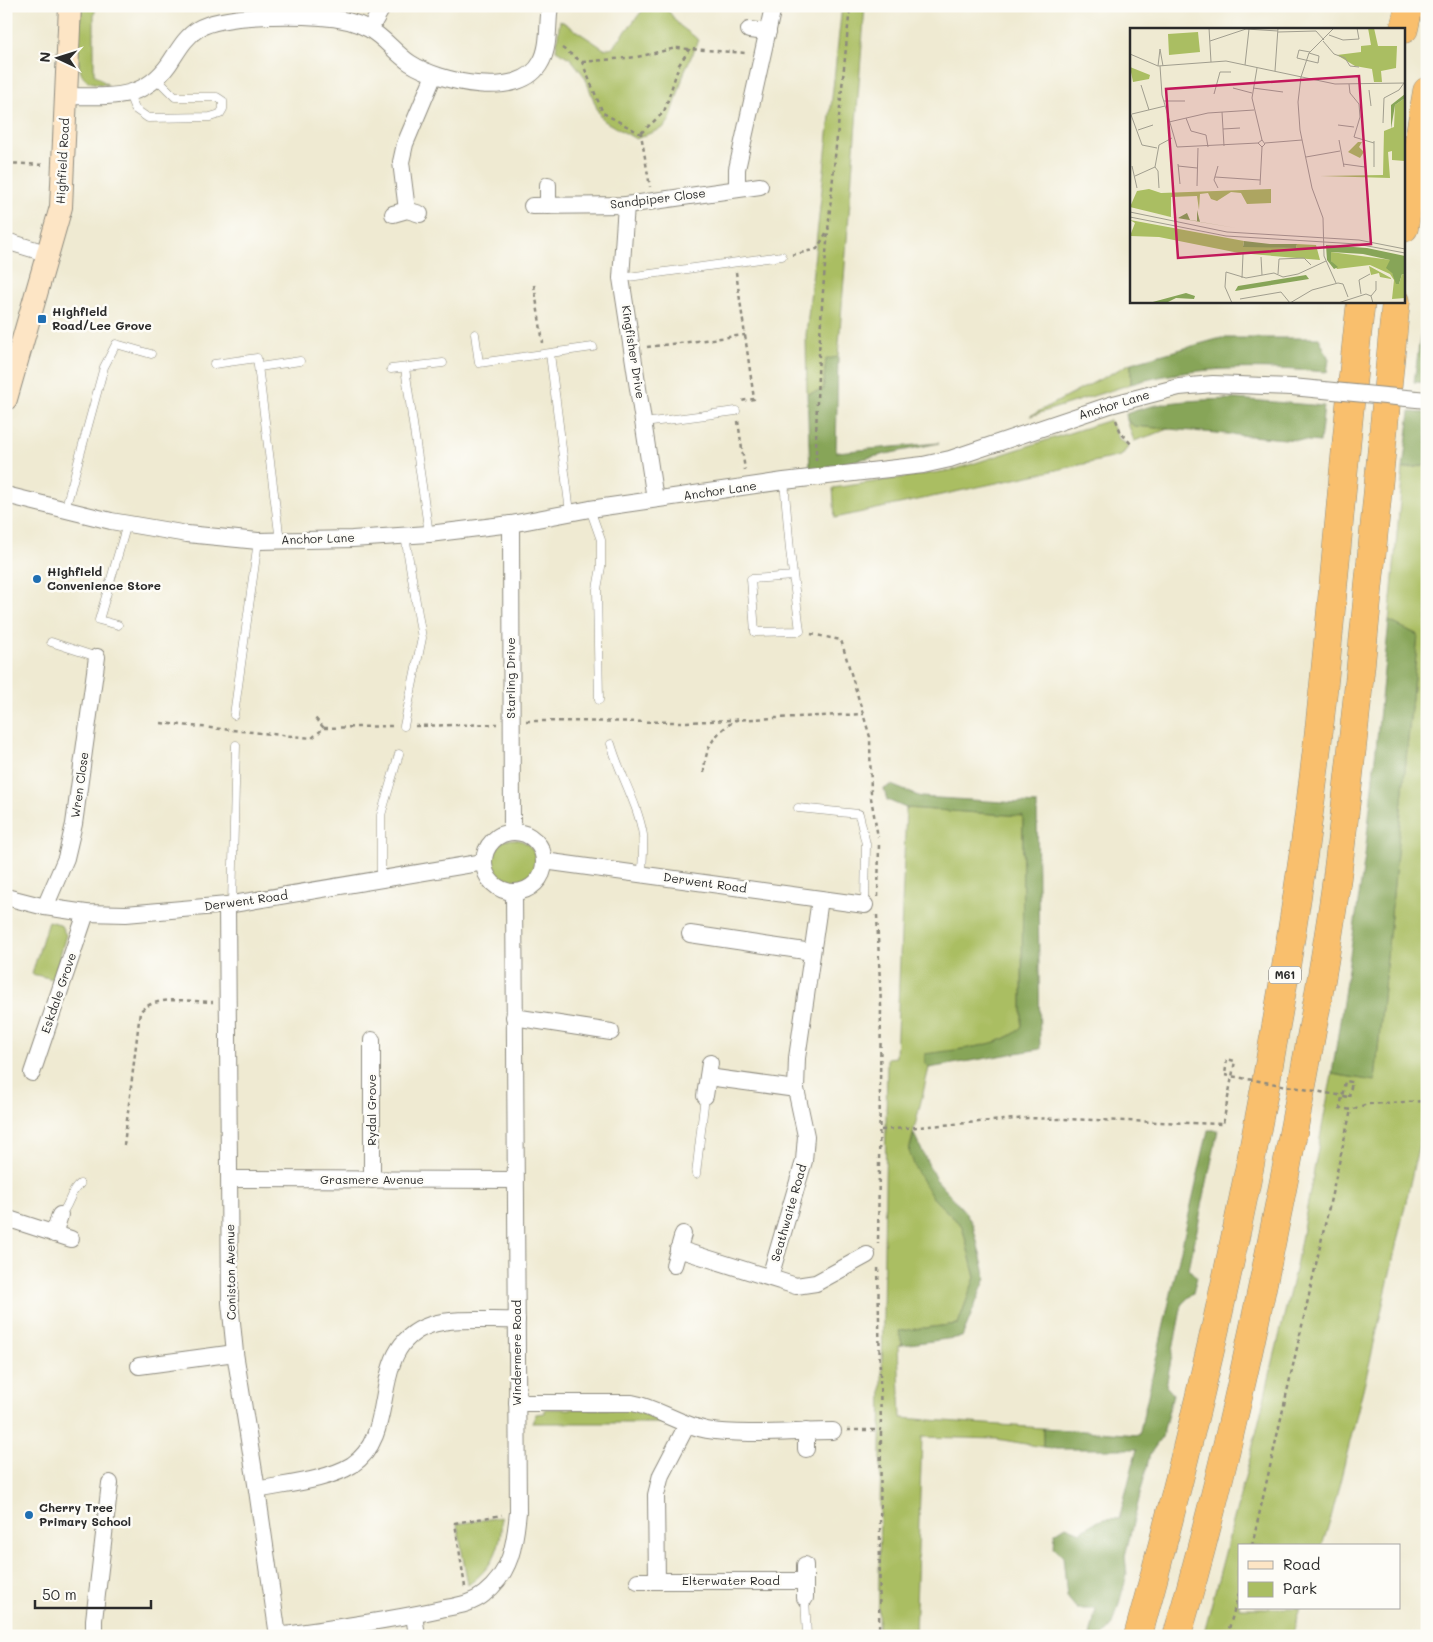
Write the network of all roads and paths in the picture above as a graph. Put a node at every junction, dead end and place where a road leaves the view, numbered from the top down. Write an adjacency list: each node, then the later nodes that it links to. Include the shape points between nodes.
1 (70, 6): 20 (street, Highfield Road)
2 (383, 6): 9 (street)
3 (550, 6): 12 (street)
4 (773, 6): 11 (street)
5 (850, 6): 31 (path)
6 (1408, 6): 8 (highway)
7 (243, 12): 9 (street, via 319,17 352,22); 17 (street, via 198,29 179,47)
8 (1404, 28)
9 (370, 29): 16 (street, via 410,63)
10 (749, 30): 11 (street)
11 (768, 32): 14 (street)
12 (547, 39): 15 (path); 16 (street, via 546,50 536,70 515,83 460,82)
13 (690, 48): 14 (path); 15 (path); 21 (path, via 680,65 664,112)
14 (764, 55): 26 (street, via 737,169)
15 (582, 62): 21 (path, via 604,113)
16 (434, 75): 29 (street, via 405,144 401,162)
17 (156, 78): 19 (street); 19 (lane, via 175,97 217,97 223,101 223,110 210,117 148,118 135,109)
18 (1427, 91): 30 (highway)
19 (129, 94): 20 (street)
20 (66, 96): 23 (street, Highfield Road)
21 (641, 134): 27 (path)
22 (6, 162): 23 (path)
23 (64, 166): 33 (street, Highfield Road, via 61,207)
24 (548, 185): 28 (street, Sandpiper Close, via 540,206)
25 (760, 186): 26 (street, Sandpiper Close)
26 (737, 188): 27 (street, Sandpiper Close)
27 (653, 201): 28 (street, Sandpiper Close)
28 (626, 205): 36 (street, Kingfisher Drive)
29 (406, 213)
30 (1406, 216)
31 (829, 227): 34 (path, via 817,249); 58 (path)
32 (6, 241): 33 (street)
33 (49, 254): 52 (street, Highfield Road)
34 (782, 256): 35 (lane)
35 (734, 263): 36 (lane); 41 (path)
36 (621, 278): 43 (street, Kingfisher Drive)
37 (534, 285): 45 (path)
38 (1361, 302): 152 (highway, M61, via 1324,690 1287,964 1242,1213 1214,1344)
39 (1396, 302): 153 (highway, M61, via 1356,720 1320,981 1246,1362)
40 (474, 334): 45 (lane, via 479,364)
41 (745, 335): 43 (path); 55 (path, via 754,399 735,401)
42 (593, 347): 45 (lane)
43 (632, 349): 56 (street, Kingfisher Drive)
44 (151, 354): 64 (lane, via 116,344 104,367)
45 (547, 354): 65 (lane)
46 (300, 361): 49 (lane)
47 (443, 363): 50 (lane)
48 (214, 364): 49 (lane, via 257,358)
49 (259, 367): 71 (lane)
50 (405, 368): 51 (lane); 68 (lane)
51 (391, 369)
52 (6, 398)
53 (1427, 400): 54 (street, Anchor Lane, bridge, via 1244,384 1179,387)
54 (1110, 406): 57 (path, via 1121,434); 58 (street, Anchor Lane, via 950,459)
55 (736, 411): 56 (lane); 60 (path)
56 (644, 423): 62 (street, Kingfisher Drive)
57 (1131, 444)
58 (816, 478): 59 (street, Anchor Lane)
59 (784, 481): 60 (street, Anchor Lane); 72 (lane)
60 (747, 487): 62 (street, Anchor Lane)
61 (6, 495): 64 (street, Anchor Lane)
62 (655, 499): 63 (street, Anchor Lane)
63 (590, 509): 65 (street, Anchor Lane); 77 (lane, via 601,540 597,589)
64 (65, 510): 66 (street, Anchor Lane)
65 (570, 512): 67 (street, Anchor Lane)
66 (127, 524): 70 (street, Anchor Lane); 73 (lane, via 99,620)
67 (511, 524): 68 (street, Anchor Lane); 82 (street, Starling Drive)
68 (429, 534): 69 (street, Anchor Lane)
69 (404, 536): 71 (street, Anchor Lane); 84 (lane, via 422,638)
70 (258, 541): 71 (street, Anchor Lane); 79 (lane)
71 (280, 541)
72 (793, 576): 74 (lane); 74 (lane, via 751,579 755,632)
73 (118, 625)
74 (800, 631): 78 (path, via 841,640)
75 (51, 642): 76 (lane)
76 (97, 657): 100 (street, Wren Close, via 74,824 66,858)
77 (599, 700)
78 (864, 714): 81 (path); 101 (path, via 870,737 871,798 880,850)
79 (234, 715)
80 (313, 716): 85 (path)
81 (740, 718): 82 (path, via 687,722); 89 (path, via 724,727 708,746)
82 (512, 722): 84 (path); 91 (street, Starling Drive)
83 (161, 723): 85 (path, via 312,738)
84 (404, 726): 85 (path)
85 (324, 728)
86 (611, 744): 94 (lane, via 639,818 643,837)
87 (236, 745): 99 (lane)
88 (399, 754): 95 (lane, via 382,808)
89 (704, 773)
90 (798, 808): 101 (lane, via 859,814 866,844)
91 (512, 832): 92 (street, via 530,836 542,851); 93 (street, via 503,834 489,845)
92 (544, 861): 94 (street, Derwent Road); 96 (street, via 532,886)
93 (484, 862): 95 (street, Derwent Road); 96 (street, via 496,886)
94 (642, 874): 98 (street, Derwent Road)
95 (381, 880): 99 (street, Derwent Road)
96 (514, 892): 106 (street, Windermere Road)
97 (6, 897): 100 (street, Derwent Road)
98 (820, 899): 101 (street, Derwent Road); 104 (street, Seathwaite Road)
99 (229, 905): 102 (street, Derwent Road, via 126,914); 105 (street, Coniston Avenue)
100 (45, 907): 102 (street, Derwent Road)
101 (871, 907): 114 (path, via 881,1006)
102 (86, 913): 109 (street, Eskdale Grove)
103 (690, 934): 104 (street, via 761,937)
104 (812, 952): 110 (street, Seathwaite Road, via 797,1058)
105 (228, 1002): 115 (path, via 155,1002 140,1012); 117 (street, Coniston Avenue)
106 (514, 1017): 107 (street); 119 (street, Windermere Road)
107 (611, 1033)
108 (372, 1040): 118 (street, Rydal Grove)
109 (32, 1073)
110 (796, 1089): 112 (street, via 709,1070); 127 (street, Seathwaite Road, via 806,1136 804,1161)
111 (1427, 1091): 113 (path, via 1425,1101 1367,1104)
112 (705, 1096): 116 (lane)
113 (1351, 1110): 114 (path, bridge, via 1340,1108 1345,1081 1352,1082 1349,1097 1225,1075 1228,1059 1235,1060 1223,1124 1028,1118); 140 (path)
114 (881, 1130): 126 (path)
115 (124, 1145)
116 (696, 1174)
117 (230, 1179): 118 (street, Grasmere Avenue); 129 (street, Coniston Avenue, via 230,1302)
118 (372, 1180): 119 (street, Grasmere Avenue)
119 (515, 1180): 128 (street, Windermere Road)
120 (80, 1184): 121 (lane, via 73,1191 66,1210)
121 (60, 1214): 123 (street)
122 (6, 1218): 123 (street)
123 (54, 1234): 124 (street)
124 (71, 1240)
125 (679, 1249): 127 (street, Seathwaite Road)
126 (874, 1256): 127 (street, Seathwaite Road, via 849,1272 806,1286); 134 (path)
127 (770, 1277)
128 (517, 1320): 131 (street, Windermere Road); 138 (street, via 444,1322 429,1325 415,1333 393,1358 375,1438 365,1454 336,1473)
129 (234, 1353): 130 (street); 138 (street, Coniston Avenue)
130 (139, 1366)
131 (517, 1403): 132 (street, via 632,1403 644,1405); 139 (street, Windermere Road)
132 (687, 1425): 135 (street, via 724,1432); 142 (street, via 658,1484)
133 (833, 1430): 134 (path); 135 (street)
134 (881, 1430): 151 (path)
135 (806, 1431): 136 (street)
136 (806, 1449)
137 (110, 1483): 147 (street)
138 (257, 1490): 148 (street, Coniston Avenue)
139 (518, 1512): 145 (street, Windermere Road, via 513,1553 506,1569 483,1595); 145 (path, via 455,1523)
140 (1252, 1544)
141 (638, 1581): 142 (street, Elterwater Road)
142 (657, 1581): 144 (street, Elterwater Road, via 805,1573)
143 (1238, 1597): 154 (path)
144 (805, 1598): 150 (lane)
145 (468, 1603): 146 (street, Windermere Road)
146 (414, 1615): 148 (street, Windermere Road); 149 (street)
147 (94, 1636)
148 (278, 1636)
149 (417, 1636)
150 (806, 1636)
151 (879, 1636)
152 (1138, 1636)
153 (1177, 1636)
154 (1227, 1636)

